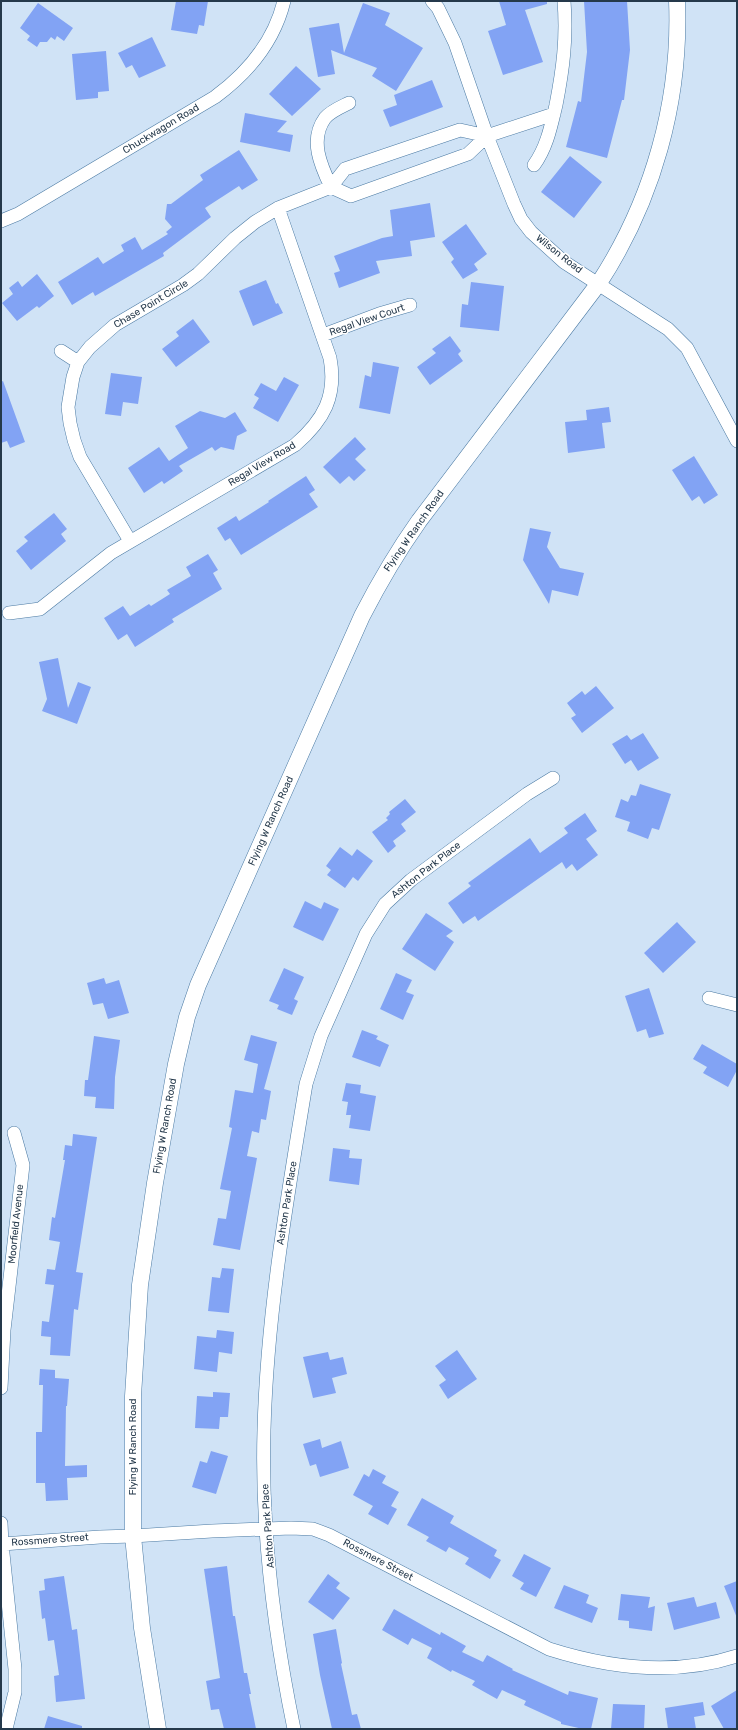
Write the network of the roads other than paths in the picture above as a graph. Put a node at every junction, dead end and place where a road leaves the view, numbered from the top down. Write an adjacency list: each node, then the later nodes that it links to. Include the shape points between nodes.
1 (284, 1): 11 (street, Chuckwagon Road, via 273,31 260,54 233,83 215,97 18,214)
2 (432, 1): 7 (street, Wilson Road, via 455,43)
3 (564, 1): 6 (street, via 565,50)
4 (677, 1): 12 (street, Flying W Ranch Road, via 675,70 662,141 640,208 624,242)
5 (349, 103): 9 (street, via 325,119 320,132 317,147 319,164)
6 (554, 114): 7 (street); 8 (street, via 542,155)
7 (487, 136): 9 (street, Chase Point Circle, via 460,130 345,170); 9 (street, via 468,154 351,196); 12 (street, Wilson Road, via 521,219 531,232 564,262)
8 (534, 165)
9 (331, 187): 10 (street, Chase Point Circle)
10 (278, 208): 14 (street, Regal View Road); 16 (street, Chase Point Circle, via 235,238 183,285 115,325 90,347)
11 (1, 221)
12 (599, 284): 17 (street, Wilson Road, via 668,329 683,344); 27 (street, Flying W Ranch Road, via 419,521 383,576 362,616 198,985 187,1017 176,1064 140,1285 133,1396)
13 (410, 305): 14 (street, Regal View Court)
14 (323, 335): 18 (street, Regal View Road, via 333,374 332,388 327,405 309,433 295,445)
15 (61, 351): 16 (street)
16 (78, 362): 18 (street, Chase Point Circle, via 68,407 74,440 80,457)
17 (737, 441)
18 (130, 541): 19 (street, Regal View Road, via 40,609)
19 (9, 613)
20 (553, 778): 26 (street, Ashton Park Place, via 527,794 417,875 385,904 366,934 321,1036 306,1084 271,1314 264,1431)
21 (709, 998): 22 (street)
22 (737, 1005)
23 (14, 1133): 24 (street, Moorfield Avenue, via 23,1165 4,1330)
24 (1, 1388)
25 (1, 1523): 28 (street)
26 (267, 1529): 27 (street, Rossmere Street); 29 (street, Rossmere Street, via 313,1529 329,1535 549,1649 581,1659 660,1668 701,1664); 32 (street, Ashton Park Place, via 281,1662)
27 (133, 1536): 28 (street, Rossmere Street); 31 (street, Flying W Ranch Road, via 142,1628)
28 (2, 1544): 30 (street, via 15,1669 15,1692)
29 (737, 1656)
30 (6, 1729)
31 (158, 1729)
32 (294, 1729)

